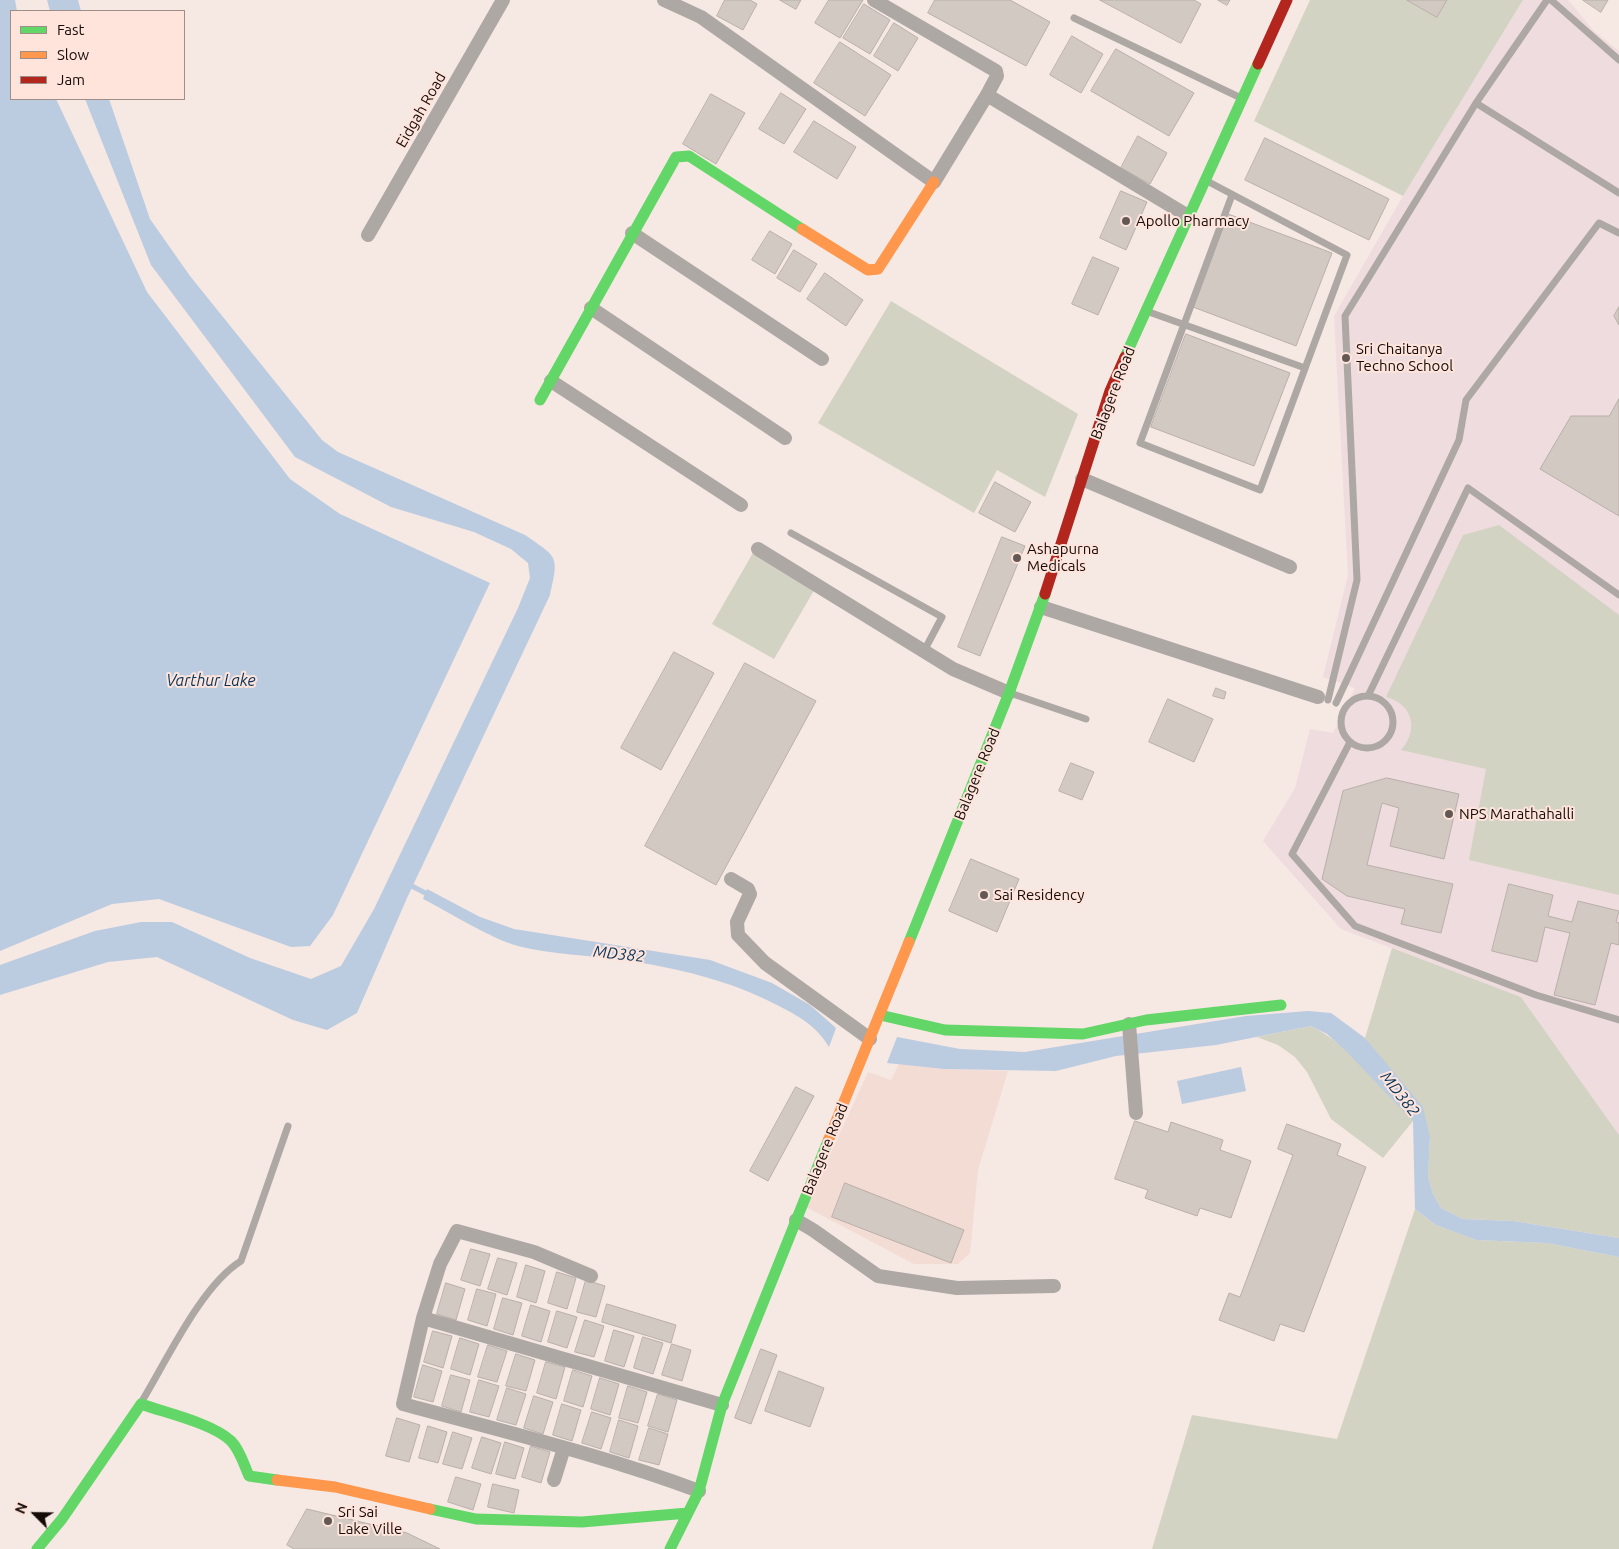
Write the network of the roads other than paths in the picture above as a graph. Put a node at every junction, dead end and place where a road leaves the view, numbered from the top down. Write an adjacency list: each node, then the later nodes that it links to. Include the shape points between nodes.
1 (503, 0): 19 (street, Eidgah Road)
2 (664, 0): 13 (street, via 701,17)
3 (874, 0): 9 (street, via 996,71 997,76)
4 (1287, 0): 10 (street, Balagere Road)
5 (1547, 0): 11 (lane)
6 (1551, 0): 8 (lane)
7 (1074, 18): 10 (lane)
8 (1619, 60)
9 (987, 95): 13 (street); 16 (street)
10 (1241, 98): 12 (street, Balagere Road)
11 (1476, 103): 14 (lane); 38 (lane, via 1346,316 1357,580)
12 (1205, 180): 15 (lane); 16 (street, Balagere Road)
13 (934, 182): 17 (street, via 878,269 868,270 849,260 683,155 671,162)
14 (1619, 193)
15 (1232, 195): 22 (lane); 24 (lane, via 1347,255)
16 (1188, 216): 21 (street, Balagere Road)
17 (632, 233): 20 (street); 23 (street)
18 (1619, 233): 39 (lane, via 1598,222 1466,400 1459,440)
19 (368, 236)
20 (591, 308): 25 (street); 27 (street)
21 (1146, 311): 22 (lane); 28 (street, Balagere Road, via 1110,391)
22 (1185, 324): 24 (lane); 24 (lane, via 1140,443 1260,490)
23 (822, 359)
24 (1305, 368)
25 (551, 381): 26 (street); 29 (street)
26 (540, 400)
27 (785, 438)
28 (1082, 479): 32 (street); 34 (street, Balagere Road)
29 (741, 505)
30 (791, 533): 35 (lane, via 942,617)
31 (758, 549): 35 (street)
32 (1290, 567)
33 (1619, 595): 37 (lane, via 1468,488)
34 (1040, 607): 36 (street, Balagere Road); 38 (street)
35 (924, 651): 36 (street, via 953,669)
36 (1009, 693): 41 (lane); 45 (street, Balagere Road)
37 (1368, 696): 40 (lane, via 1359,697); 42 (lane, via 1385,703 1393,718 1393,727 1384,743 1376,747 1358,747)
38 (1323, 698): 39 (lane)
39 (1336, 703): 40 (lane)
40 (1347, 706): 42 (lane, via 1341,726)
41 (1086, 719)
42 (1350, 742): 46 (lane, via 1292,854 1355,926 1536,995)
43 (732, 879): 48 (street, via 748,889 750,894 738,922 738,935 765,962)
44 (1281, 1005): 47 (street, via 1146,1020)
45 (880, 1014): 47 (street, via 945,1030 1083,1034); 48 (street, Balagere Road)
46 (1619, 1020)
47 (1130, 1029): 49 (street)
48 (870, 1039): 51 (street, Balagere Road)
49 (1136, 1113)
50 (288, 1126): 55 (lane, via 241,1261 227,1270 200,1303)
51 (796, 1220): 53 (street, via 878,1276 957,1288); 56 (street, Balagere Road)
52 (591, 1276): 54 (street, via 534,1252 457,1231 440,1264)
53 (1054, 1286)
54 (423, 1318): 56 (street); 57 (street, via 404,1404)
55 (141, 1404): 60 (street, via 230,1440 242,1457 249,1476 335,1487 476,1519 582,1522); 61 (street, via 62,1519)
56 (722, 1405): 59 (street, Balagere Road)
57 (564, 1448): 58 (street); 59 (street)
58 (554, 1480)
59 (699, 1491): 60 (street, Balagere Road)
60 (688, 1513): 62 (street, Balagere Road)
61 (37, 1549)
62 (670, 1549)

